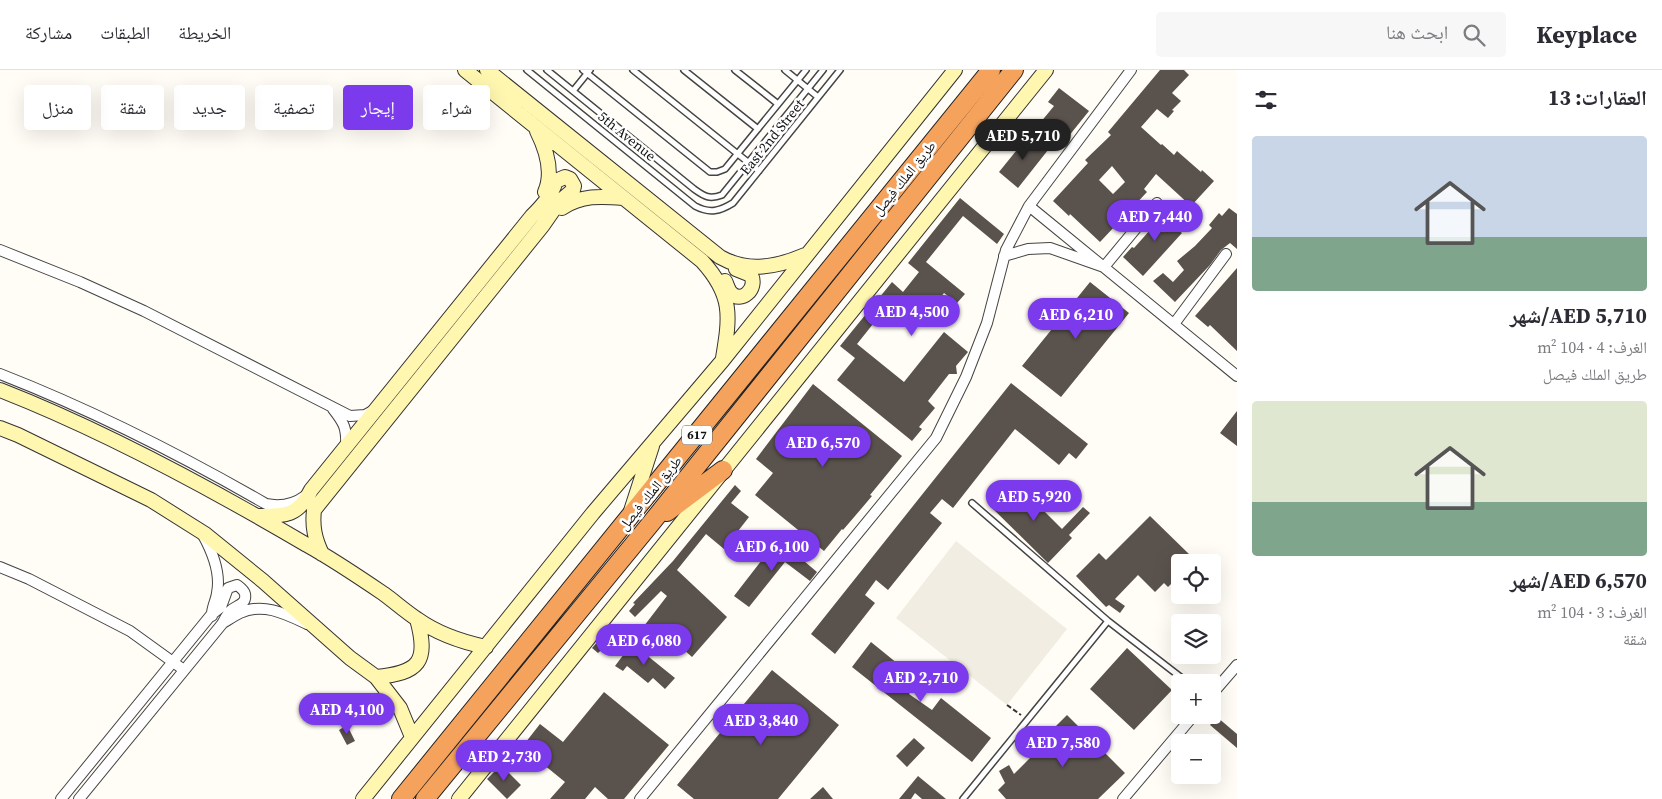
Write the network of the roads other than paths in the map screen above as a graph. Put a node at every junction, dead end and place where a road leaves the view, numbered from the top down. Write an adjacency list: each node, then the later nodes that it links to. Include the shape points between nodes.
1 (465, 70): 23 (main road)
2 (487, 70): 37 (main road)
3 (527, 70): 32 (lane, 5th Avenue, via 696,206)
4 (547, 70): 20 (lane, 5th Avenue)
5 (633, 70): 25 (lane)
6 (684, 70): 24 (lane)
7 (735, 70): 22 (lane)
8 (785, 70): 18 (lane)
9 (806, 70): 18 (lane)
10 (823, 70): 19 (lane, East 2nd Street)
11 (840, 70): 21 (lane, East 2nd Street)
12 (956, 70): 35 (main road)
13 (991, 70): 54 (highway, طريق الملك فيصل / 617)
14 (1014, 70): 55 (highway, طريق الملك فيصل / 617)
15 (1046, 70): 50 (main road)
16 (1130, 70): 31 (street)
17 (587, 71): 20 (lane); 25 (lane, via 710,172 726,169)
18 (798, 80): 19 (lane); 22 (lane)
19 (808, 89): 21 (lane); 26 (lane, East 2nd Street)
20 (573, 91): 29 (lane, 5th Avenue, via 694,189)
21 (818, 97): 27 (lane, East 2nd Street)
22 (778, 104): 24 (lane)
23 (534, 126): 28 (main road); 33 (main road, via 545,149 549,174)
24 (758, 129): 25 (lane)
25 (738, 154): 26 (lane)
26 (748, 163): 27 (lane); 29 (lane, East 2nd Street, via 722,196)
27 (758, 171): 32 (lane, East 2nd Street, via 733,203)
28 (624, 198): 33 (main road, via 604,196 576,200); 37 (main road)
29 (710, 198)
30 (1157, 203): 39 (street)
31 (1029, 206): 38 (street); 39 (street)
32 (716, 211)
33 (537, 221): 46 (main road); 57 (main road, via 314,510 314,533)
34 (0, 250): 45 (street, via 144,311)
35 (808, 254): 37 (main road, via 788,262 755,268); 41 (main road)
36 (1226, 254): 40 (street)
37 (706, 256): 41 (main road, via 729,314)
38 (1004, 256): 39 (street, via 1028,248 1050,248); 79 (street, via 987,322 966,377 936,438)
39 (1104, 267): 40 (street)
40 (1174, 324): 43 (street)
41 (723, 360): 48 (main road)
42 (0, 374): 51 (street, via 135,434 266,504 276,506 297,502)
43 (1237, 376)
44 (0, 390): 53 (main road, via 122,444)
45 (332, 408): 46 (street, via 357,416); 49 (street, via 344,423)
46 (377, 408): 49 (main road)
47 (0, 428): 56 (main road, via 151,500)
48 (655, 438): 54 (main road); 64 (main road)
49 (346, 447): 51 (main road)
50 (723, 470): 55 (highway); 78 (main road)
51 (311, 490): 53 (main road, via 305,503 297,510 280,516)
52 (972, 502): 61 (lane)
53 (257, 516): 57 (main road)
54 (628, 520): 76 (highway, طريق الملك فيصل / 617)
55 (652, 522): 77 (highway, طريق الملك فيصل / 617)
56 (201, 532): 59 (street, via 218,571 219,582); 63 (main road)
57 (322, 554): 60 (main road)
58 (0, 567): 65 (street, via 130,631)
59 (211, 615): 62 (street); 62 (street, via 220,607 228,588 241,588 245,598 243,602 232,608); 65 (street)
60 (417, 619): 64 (main road, via 459,641); 69 (main road, via 422,635 420,660 406,672)
61 (1108, 621): 68 (lane); 80 (lane)
62 (222, 624): 63 (street, via 240,613 264,609 281,612); 67 (street)
63 (320, 629): 69 (main road)
64 (486, 647): 72 (main road)
65 (173, 662): 67 (street); 73 (street)
66 (1237, 665): 70 (street)
67 (184, 670): 74 (street)
68 (1177, 674)
69 (376, 677): 72 (main road, via 400,708)
70 (1221, 684)
71 (1186, 724): 81 (street)
72 (412, 737): 75 (main road)
73 (61, 799)
74 (79, 799)
75 (363, 799)
76 (402, 799)
77 (425, 799)
78 (458, 799)
79 (640, 799)
80 (964, 799)
81 (1123, 799)

